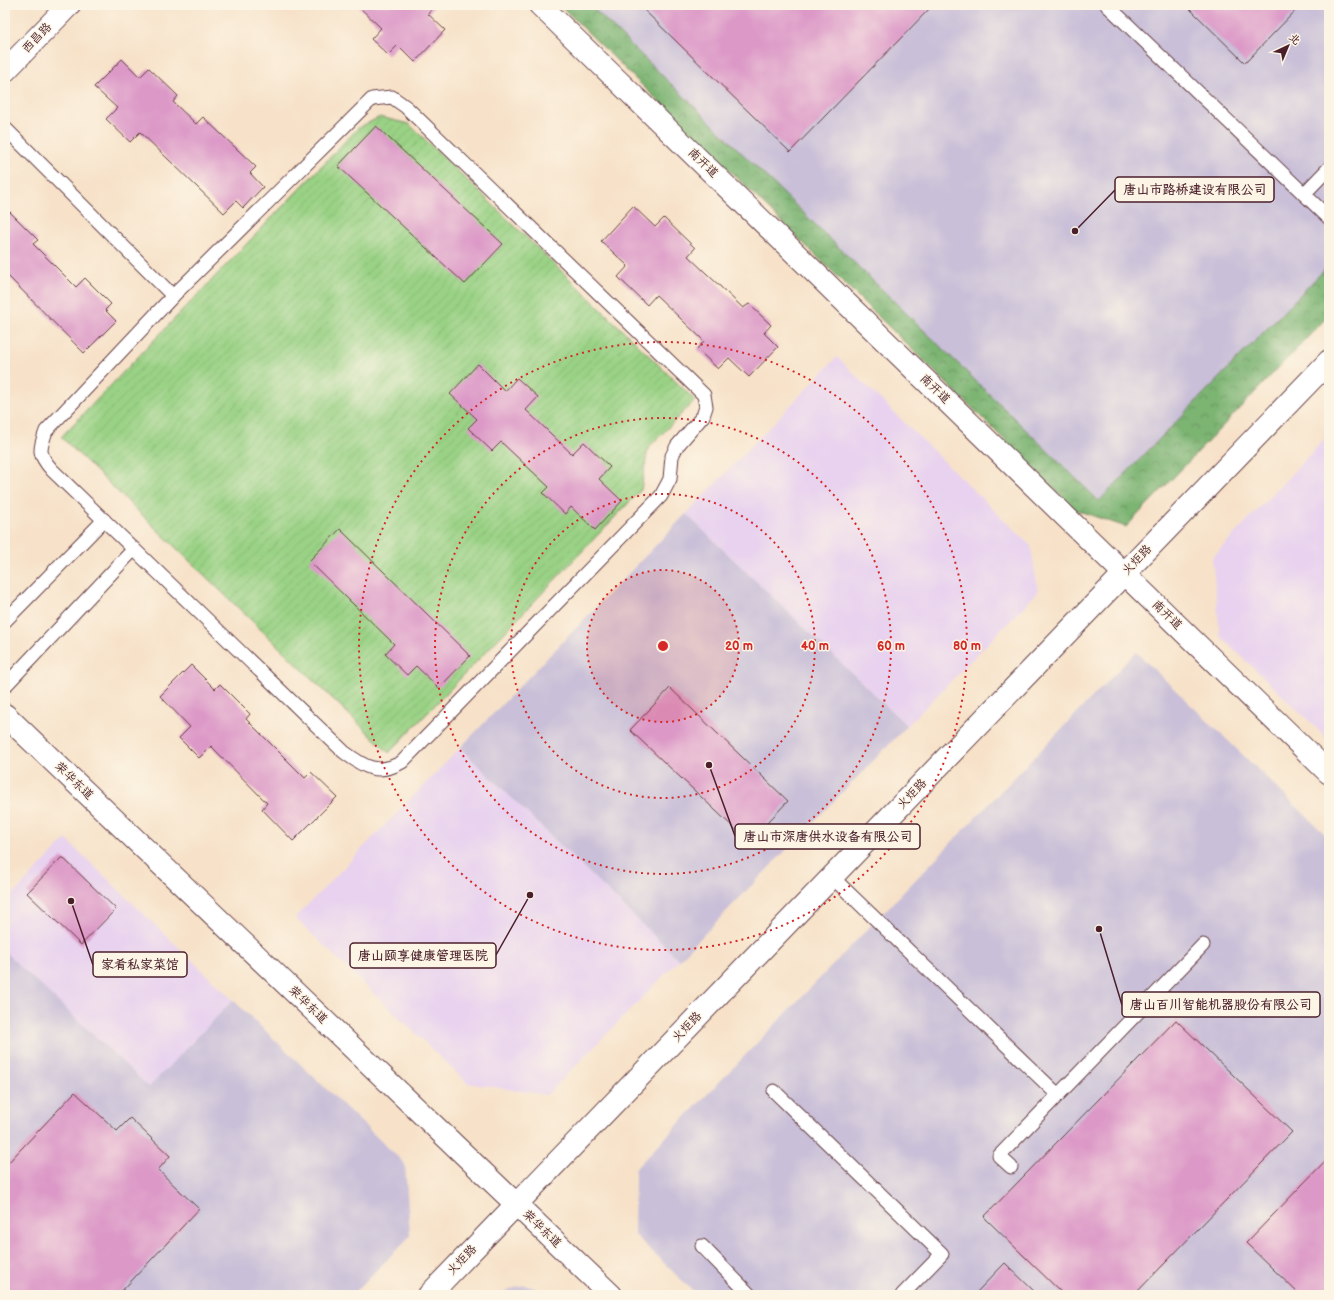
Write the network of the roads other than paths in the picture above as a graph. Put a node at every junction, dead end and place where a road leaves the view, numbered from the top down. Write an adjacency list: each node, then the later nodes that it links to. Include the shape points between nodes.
1 (69, 5): 4 (street, 西昌路)
2 (540, 5): 13 (street, 南开道)
3 (1107, 5): 7 (lane)
4 (5, 71)
5 (5, 128): 9 (lane)
6 (1329, 168): 7 (lane)
7 (1304, 194): 8 (lane)
8 (1329, 218)
9 (173, 296): 11 (lane, via 46,431 41,445 42,457); 12 (lane, via 372,99 392,97 406,107 704,395 706,407 702,416 677,446 672,456 670,479 661,496 402,762 393,768 378,770 361,765 344,752)
10 (1329, 361): 13 (street, 火炬路)
11 (104, 520): 12 (lane); 14 (lane)
12 (134, 549): 15 (lane)
13 (1124, 574): 17 (street, 南开道); 18 (street, 火炬路)
14 (5, 621)
15 (5, 686)
16 (5, 715): 23 (street, 荣华东道)
17 (1329, 773)
18 (832, 877): 21 (lane); 23 (street, 火炬路)
19 (1204, 945): 21 (lane)
20 (774, 1091): 28 (lane, via 942,1254)
21 (1058, 1095): 22 (lane, via 1000,1156)
22 (1011, 1167)
23 (516, 1204): 25 (street, 火炬路); 26 (street, 荣华东道)
24 (702, 1246): 27 (lane)
25 (429, 1295)
26 (611, 1295)
27 (750, 1295)
28 (902, 1295)

